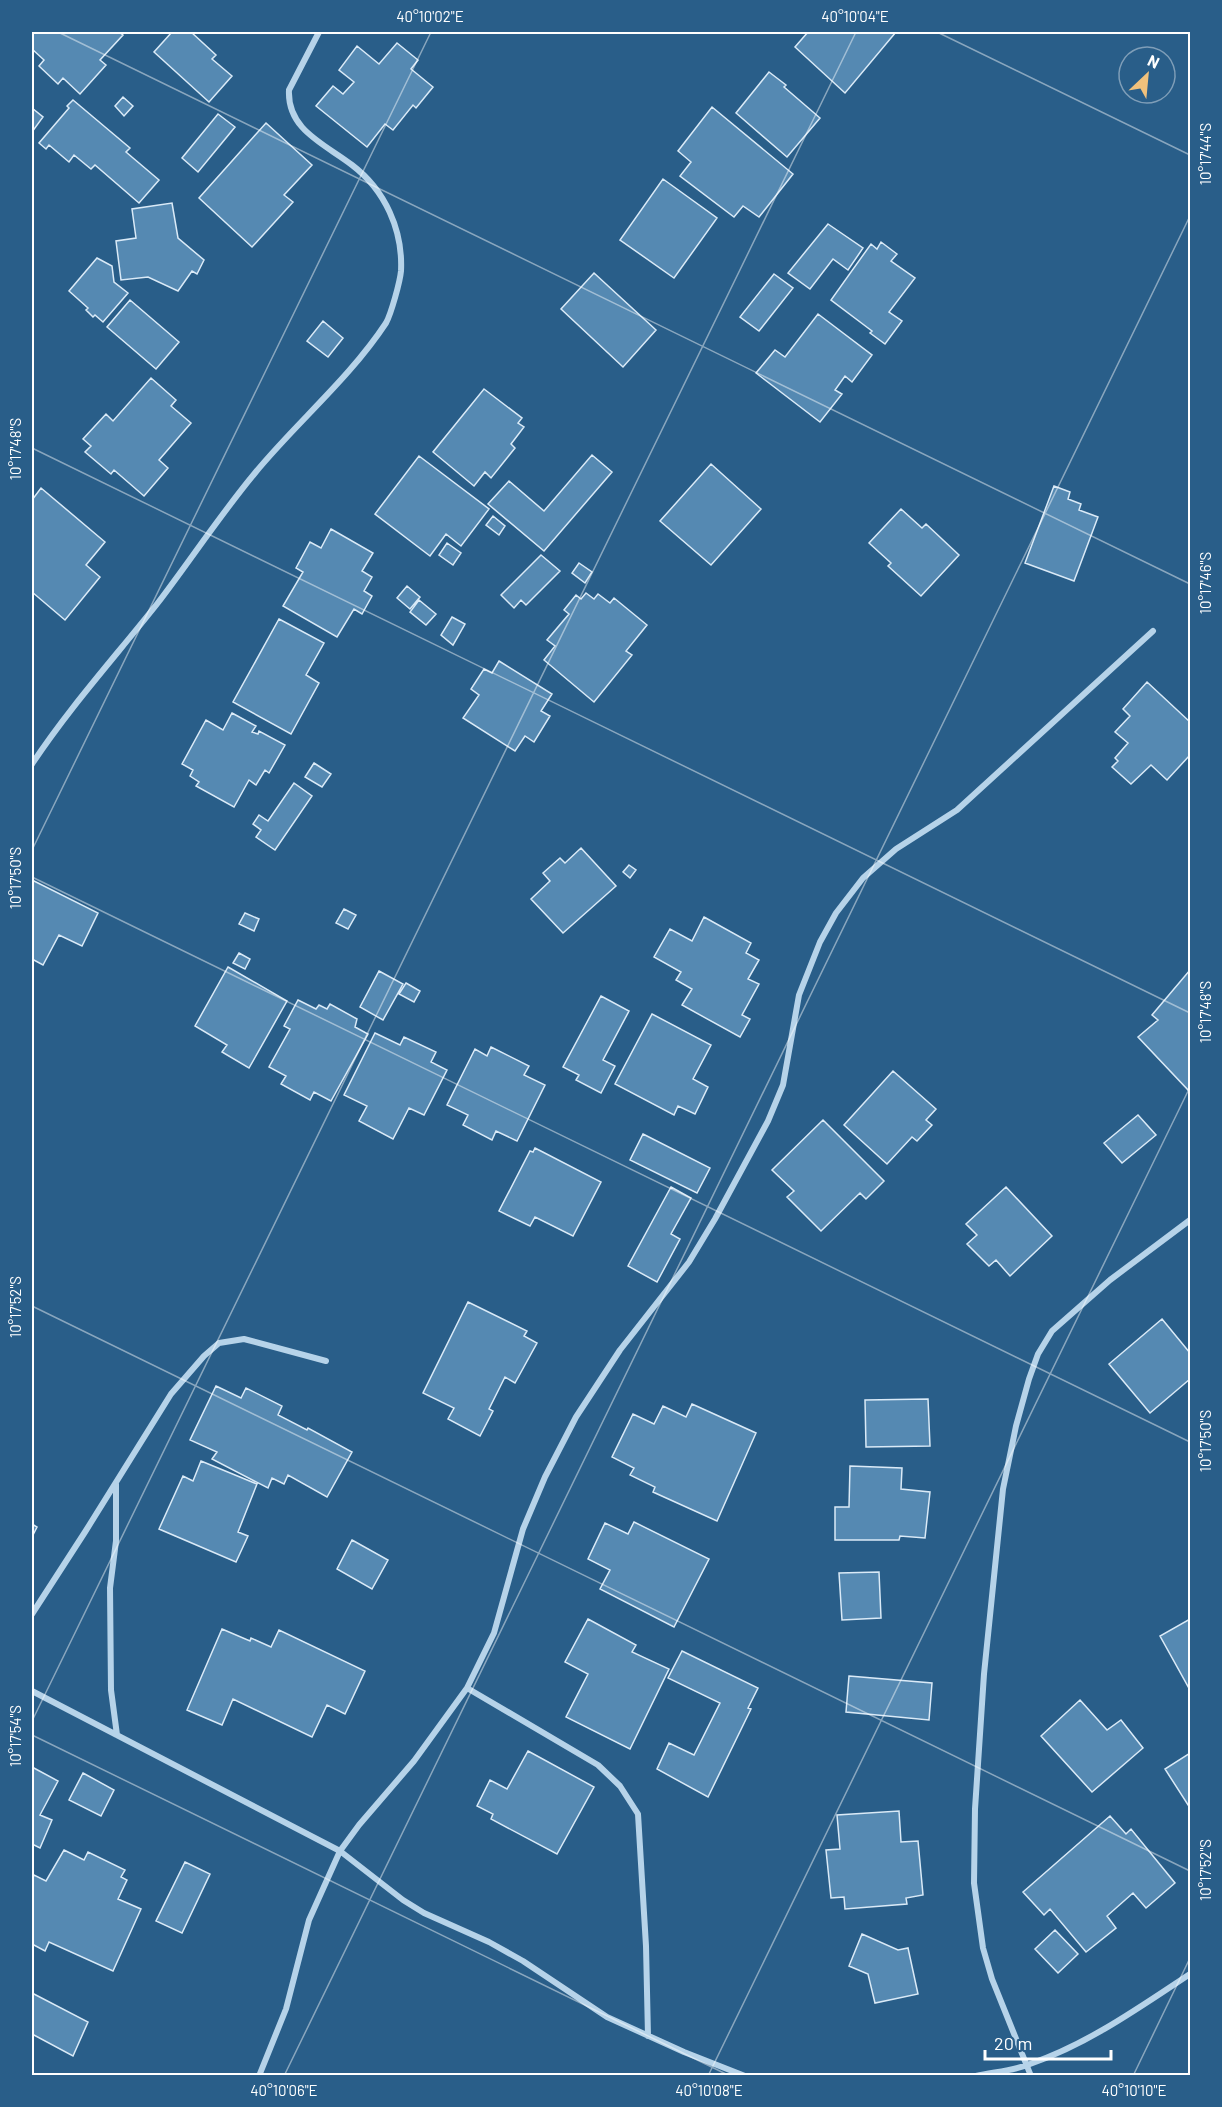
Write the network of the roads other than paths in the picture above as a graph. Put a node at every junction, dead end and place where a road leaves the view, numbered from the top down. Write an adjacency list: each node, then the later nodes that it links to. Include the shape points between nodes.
1 (319, 32): 3 (street, via 289,90 291,114 380,192 396,225 401,272 387,321 355,363 255,473)
2 (1153, 631): 8 (street, via 957,810 896,849 863,878 836,913 799,995 783,1085 768,1121 689,1262 620,1350 576,1417 523,1529 494,1633)
3 (33, 760)
4 (1191, 1220): 14 (street, via 1110,1280 1052,1331 1029,1379 1003,1489 984,1674 974,1883 983,1948 992,1979)
5 (326, 1361): 6 (street, via 244,1339 219,1343 171,1394)
6 (116, 1483): 7 (street); 10 (street, via 110,1620 111,1690)
7 (32, 1614)
8 (467, 1688): 11 (street, via 414,1761); 13 (street, via 598,1765 620,1786 638,1814)
9 (32, 1691): 10 (street)
10 (117, 1735): 11 (street)
11 (340, 1851): 13 (street, via 424,1913 498,1947 599,2012); 15 (street, via 309,1920 286,2009)
12 (1191, 1974): 14 (street, via 1095,2035)
13 (648, 2036): 16 (street)
14 (1028, 2065): 17 (street); 18 (street)
15 (259, 2076)
16 (745, 2076)
17 (976, 2076)
18 (1030, 2076)

